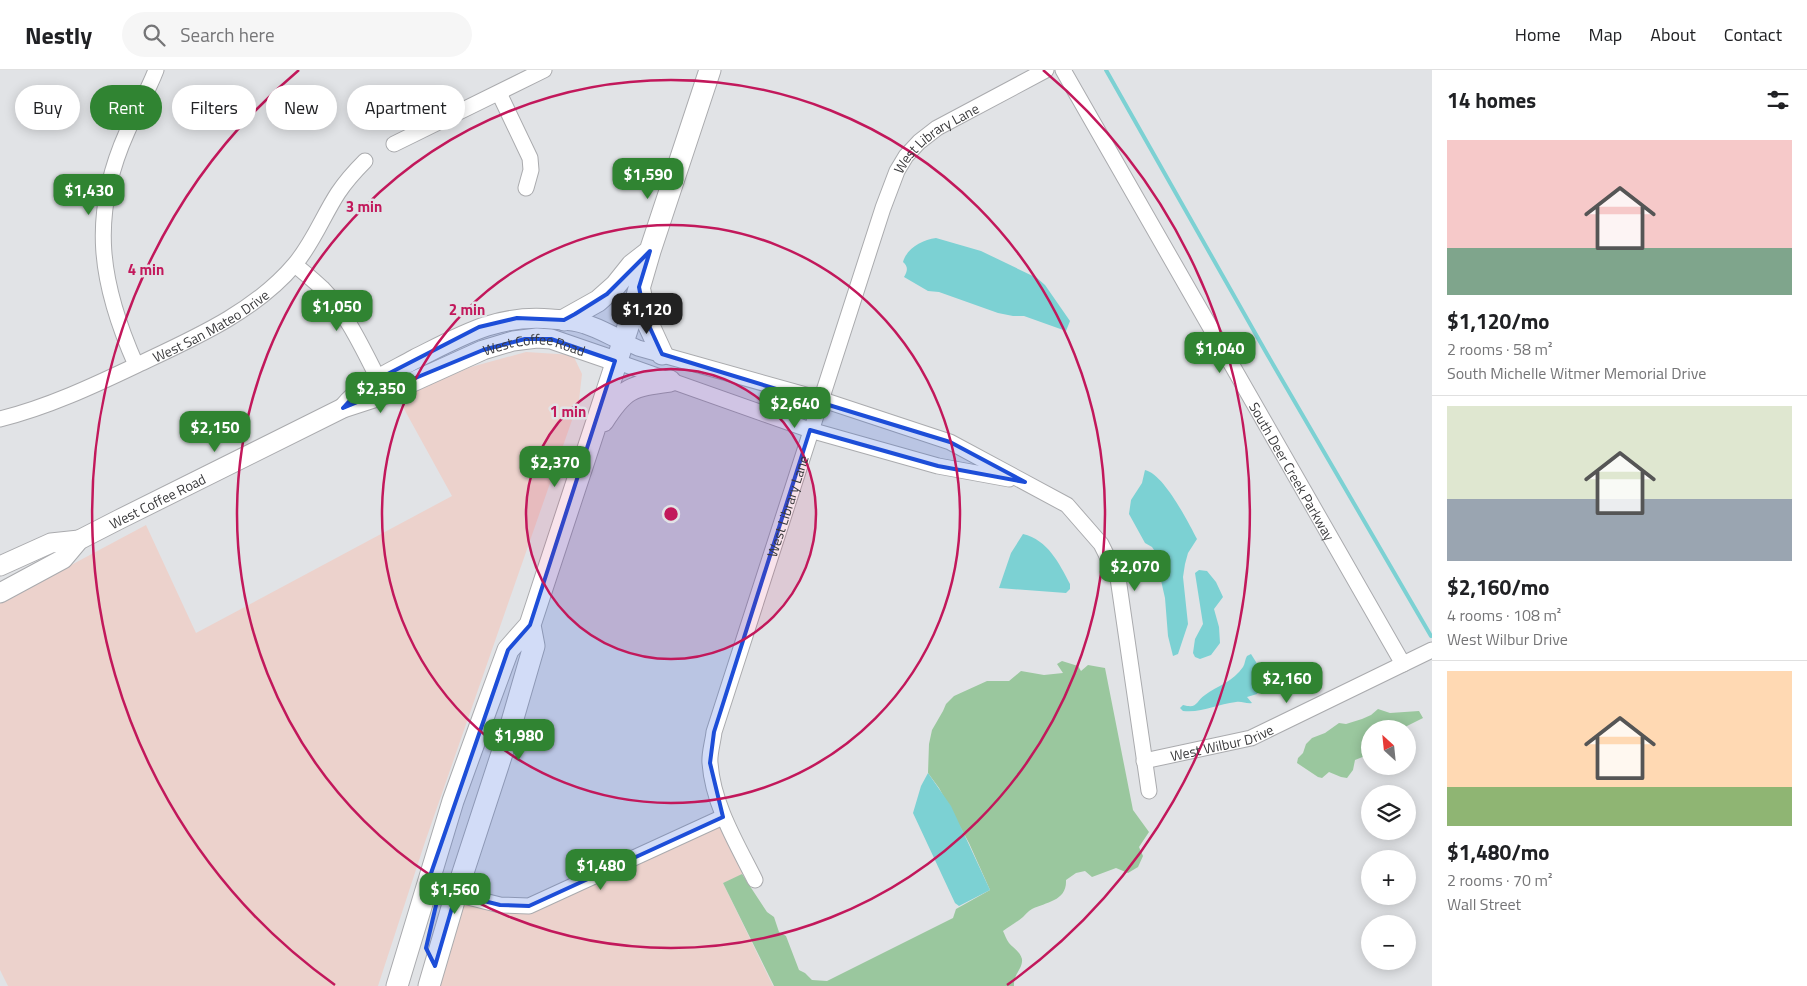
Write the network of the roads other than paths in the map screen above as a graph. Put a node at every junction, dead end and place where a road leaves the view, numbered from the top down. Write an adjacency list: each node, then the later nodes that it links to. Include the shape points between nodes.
1 (156, 70): 17 (street, via 111,175 103,229 106,277)
2 (544, 70): 6 (street)
3 (710, 70): 10 (main road)
4 (1046, 70): 20 (street, West Library Lane, via 937,128 906,156 883,208)
5 (1063, 70): 30 (street, South Deer Creek Parkway)
6 (499, 93): 7 (street); 9 (street, via 530,158 531,170)
7 (394, 144)
8 (365, 161): 11 (street, West San Mateo Drive, via 338,193)
9 (526, 188)
10 (650, 251): 12 (main road); 13 (main road, via 598,301)
11 (295, 265): 17 (street, West San Mateo Drive, via 270,289 229,318); 19 (street, via 338,307)
12 (639, 287): 14 (main road); 15 (main road, via 645,317)
13 (564, 320): 14 (street, West Coffee Road, via 587,324); 19 (street, West Coffee Road, via 517,318 485,326 458,337)
14 (623, 341): 15 (street); 16 (main road)
15 (662, 354): 20 (street)
16 (615, 361): 18 (street); 19 (street, West Coffee Road, via 551,339 519,340); 23 (main road)
17 (136, 366): 21 (street, West San Mateo Drive, via 43,406)
18 (670, 381): 22 (street); 23 (main road, via 634,388 616,400)
19 (382, 386): 25 (street, West Coffee Road, via 358,392 343,408)
20 (820, 400): 22 (street, West Library Lane); 24 (street, via 950,442)
21 (0, 419)
22 (810, 430): 24 (street, via 938,466); 34 (street, West Library Lane, via 714,732 710,763)
23 (587, 450): 28 (main road)
24 (1025, 482): 31 (street, via 1067,505 1101,544 1118,578)
25 (79, 540): 26 (street, West Coffee Road, via 51,543); 27 (street, West Coffee Road, via 63,559)
26 (0, 566)
27 (0, 593)
28 (530, 625): 33 (main road, via 508,650); 37 (main road, via 534,646)
29 (1432, 650): 30 (street, West Wilbur Drive)
30 (1403, 664): 31 (street, West Wilbur Drive, via 1251,738)
31 (1144, 761): 32 (street)
32 (1149, 791)
33 (450, 812): 36 (main road); 37 (main road, via 456,819 442,872)
34 (724, 818): 35 (street, West Library Lane); 37 (street, via 529,906 500,905)
35 (752, 876)
36 (428, 882): 37 (main road); 38 (main road, via 438,908 426,952); 39 (main road)
37 (456, 894): 38 (main road)
38 (435, 966): 40 (main road)
39 (397, 986)
40 (429, 986)

